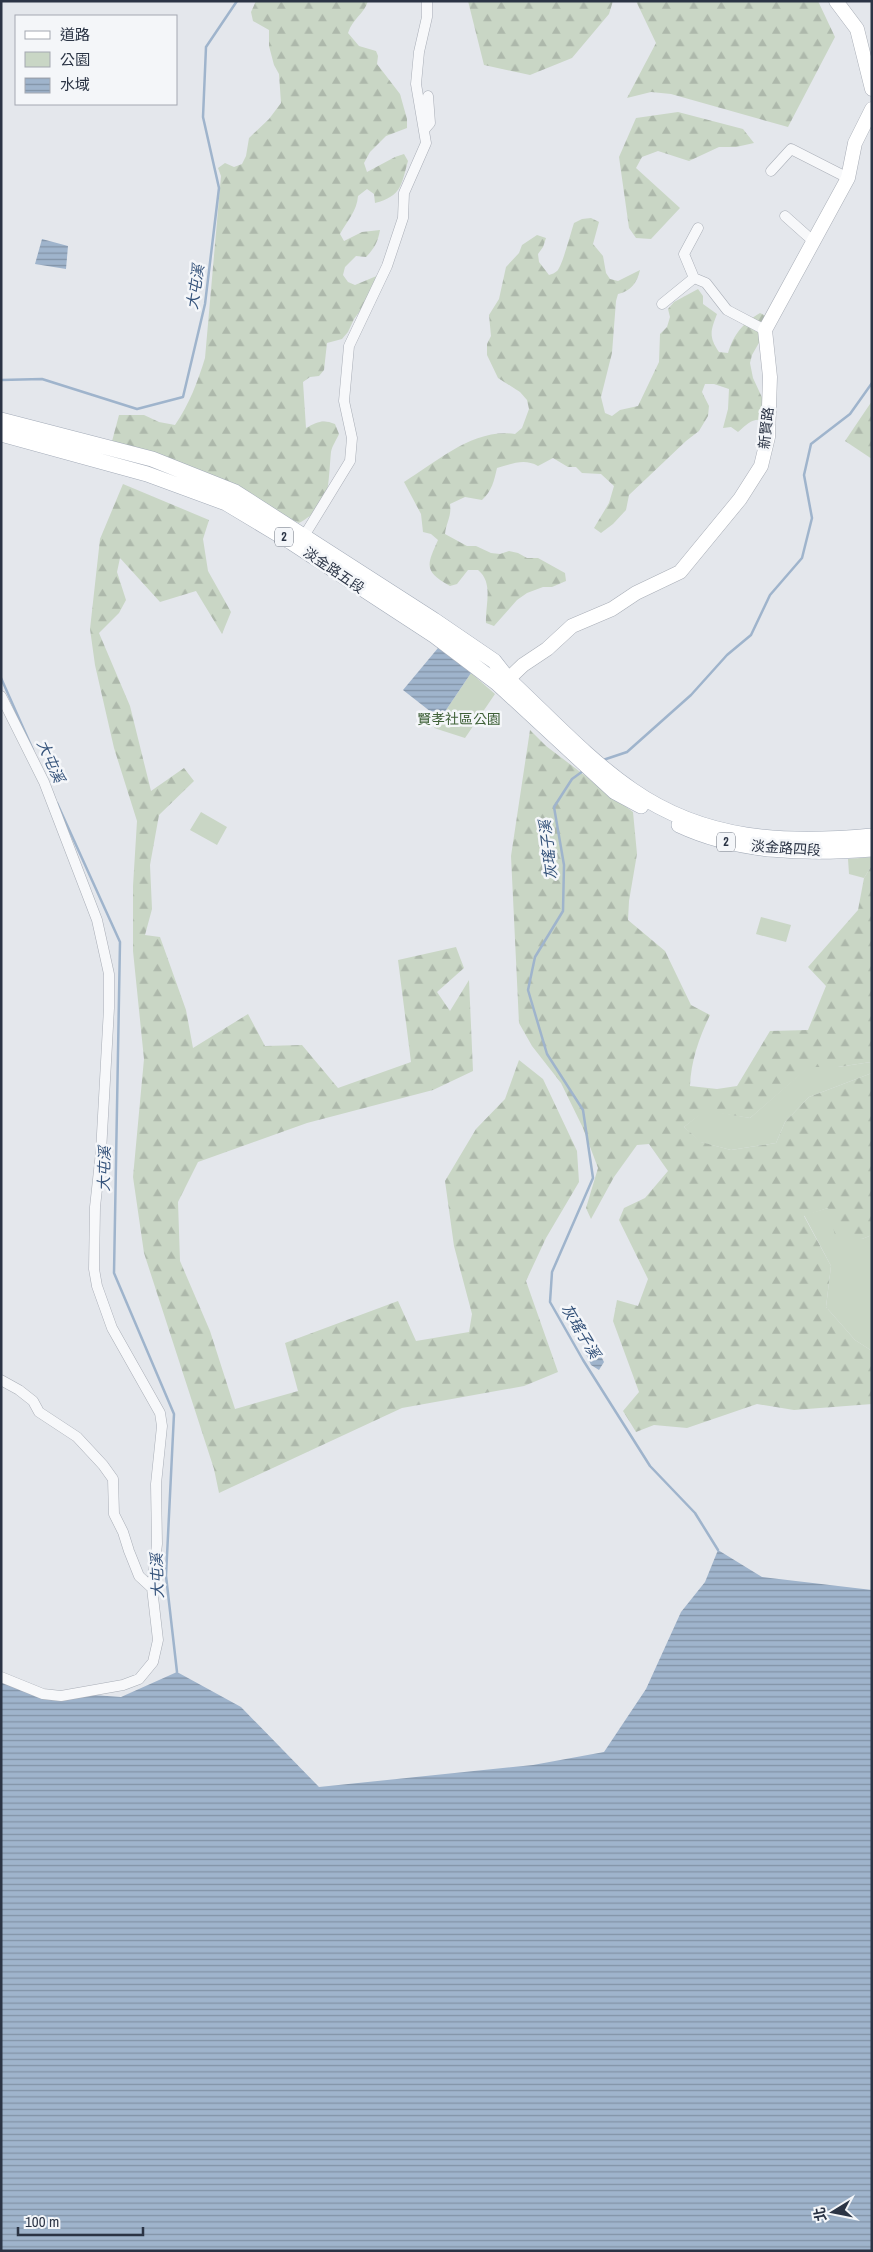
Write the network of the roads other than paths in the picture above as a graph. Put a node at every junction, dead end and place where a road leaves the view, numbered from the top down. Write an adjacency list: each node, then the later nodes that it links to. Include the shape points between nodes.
1 (427, 1): 6 (street, via 416,84)
2 (836, 1): 3 (street, via 857,29)
3 (872, 88)
4 (428, 96): 6 (street, via 430,123)
5 (872, 109): 8 (street, via 854,143)
6 (424, 130): 17 (street, via 426,143 404,193 403,218 388,266 349,346 344,401 352,438 350,461)
7 (771, 171): 8 (street, via 791,149)
8 (848, 178): 11 (street)
9 (785, 216): 11 (street)
10 (698, 228): 12 (street, via 684,254)
11 (813, 241): 14 (street)
12 (694, 278): 13 (street); 14 (street, via 706,283 727,310)
13 (662, 304)
14 (765, 330): 18 (street, 新賢路, via 770,378 768,437 761,466 740,499 680,572 636,593 612,609 572,626 547,650)
15 (1, 420): 17 (main road, 淡金路五段 / 2, via 152,459 234,492)
16 (1, 434): 17 (main road, 淡金路五段 / 2, via 147,474 226,503)
17 (301, 541): 18 (main road, 淡金路五段 / 2)
18 (504, 682): 20 (main road, 2); 20 (main road, 淡金路五段 / 2, via 529,714)
19 (1, 696): 25 (street, via 44,782 89,895 109,974 94,1269 112,1328 160,1413 157,1544)
20 (579, 754): 21 (main road, 2)
21 (603, 774): 22 (main road, 淡金路四段 / 2, via 665,810 708,827 740,835 792,841); 23 (main road, 淡金路四段 / 2, via 615,792 704,837 768,850)
22 (872, 836)
23 (872, 849)
24 (1, 1380): 25 (street, via 33,1401 39,1412 77,1437 103,1465 113,1479 114,1514 139,1576)
25 (152, 1588): 26 (street, via 158,1640 153,1662 139,1679 61,1696 43,1694)
26 (1, 1677)

